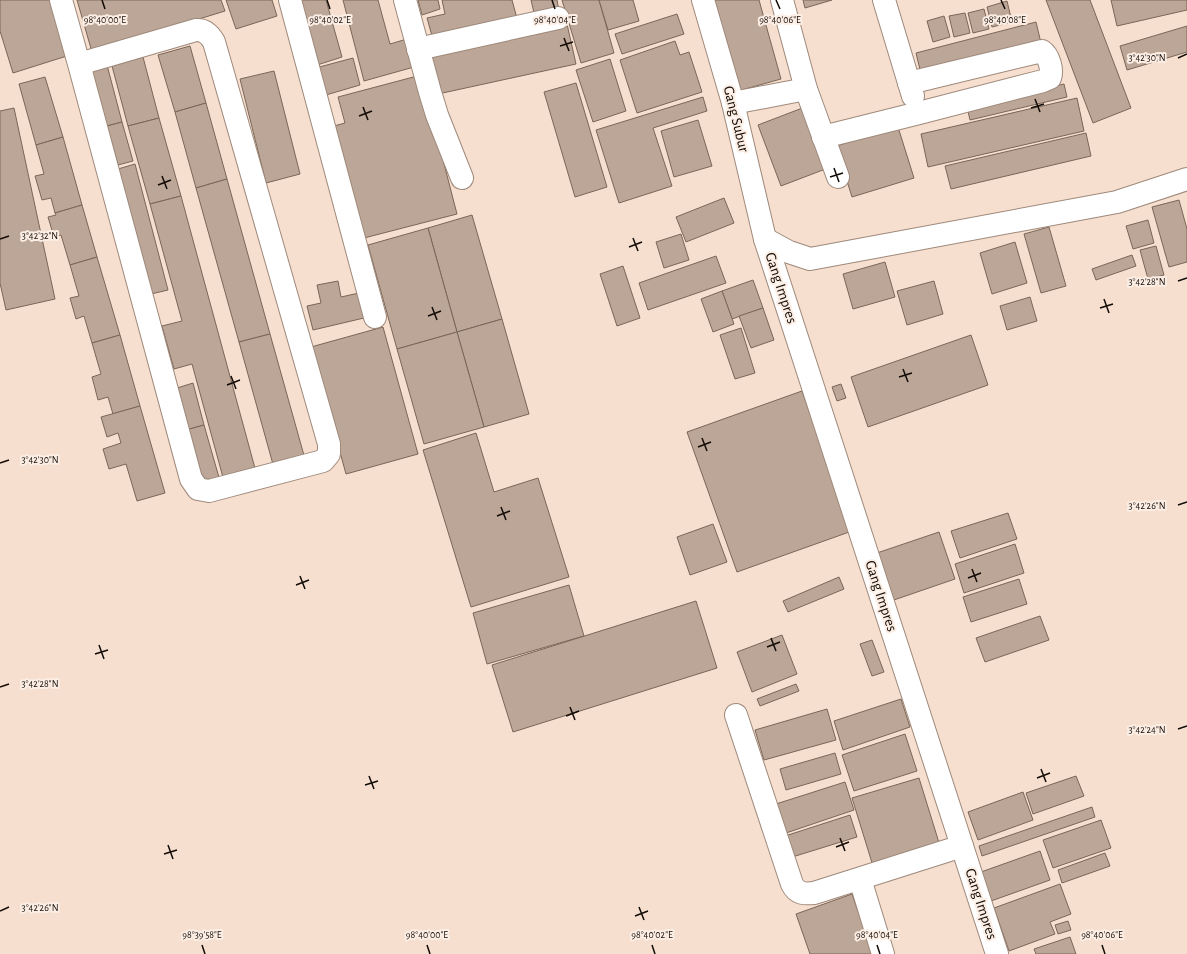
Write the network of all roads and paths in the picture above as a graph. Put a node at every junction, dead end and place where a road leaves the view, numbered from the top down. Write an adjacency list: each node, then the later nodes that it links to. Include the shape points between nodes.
1 (61, 0): 9 (street)
2 (290, 0): 19 (street)
3 (405, 0): 8 (street)
4 (703, 0): 12 (street, Gang Subur)
5 (782, 0): 11 (street)
6 (884, 0): 10 (street)
7 (558, 18): 8 (street)
8 (418, 49): 16 (street, via 437,115)
9 (79, 64): 9 (street, via 196,30 205,31 211,36 329,444 329,454 323,461 209,491 198,489 194,484)
10 (909, 83): 13 (street); 13 (street, via 1042,51 1052,73 1050,78 1043,81)
11 (806, 89): 12 (street); 14 (street)
12 (733, 103): 18 (street, Gang Subur)
13 (918, 114): 14 (street)
14 (823, 137): 15 (street)
15 (838, 177)
16 (462, 178)
17 (1187, 179): 18 (street, via 1117,202 810,259)
18 (764, 239): 21 (street, Gang Impres)
19 (375, 317)
20 (736, 715): 22 (street, via 794,889 804,894 814,893)
21 (962, 846): 22 (street); 24 (street, Gang Impres)
22 (860, 879): 23 (street)
23 (883, 954)
24 (997, 954)

